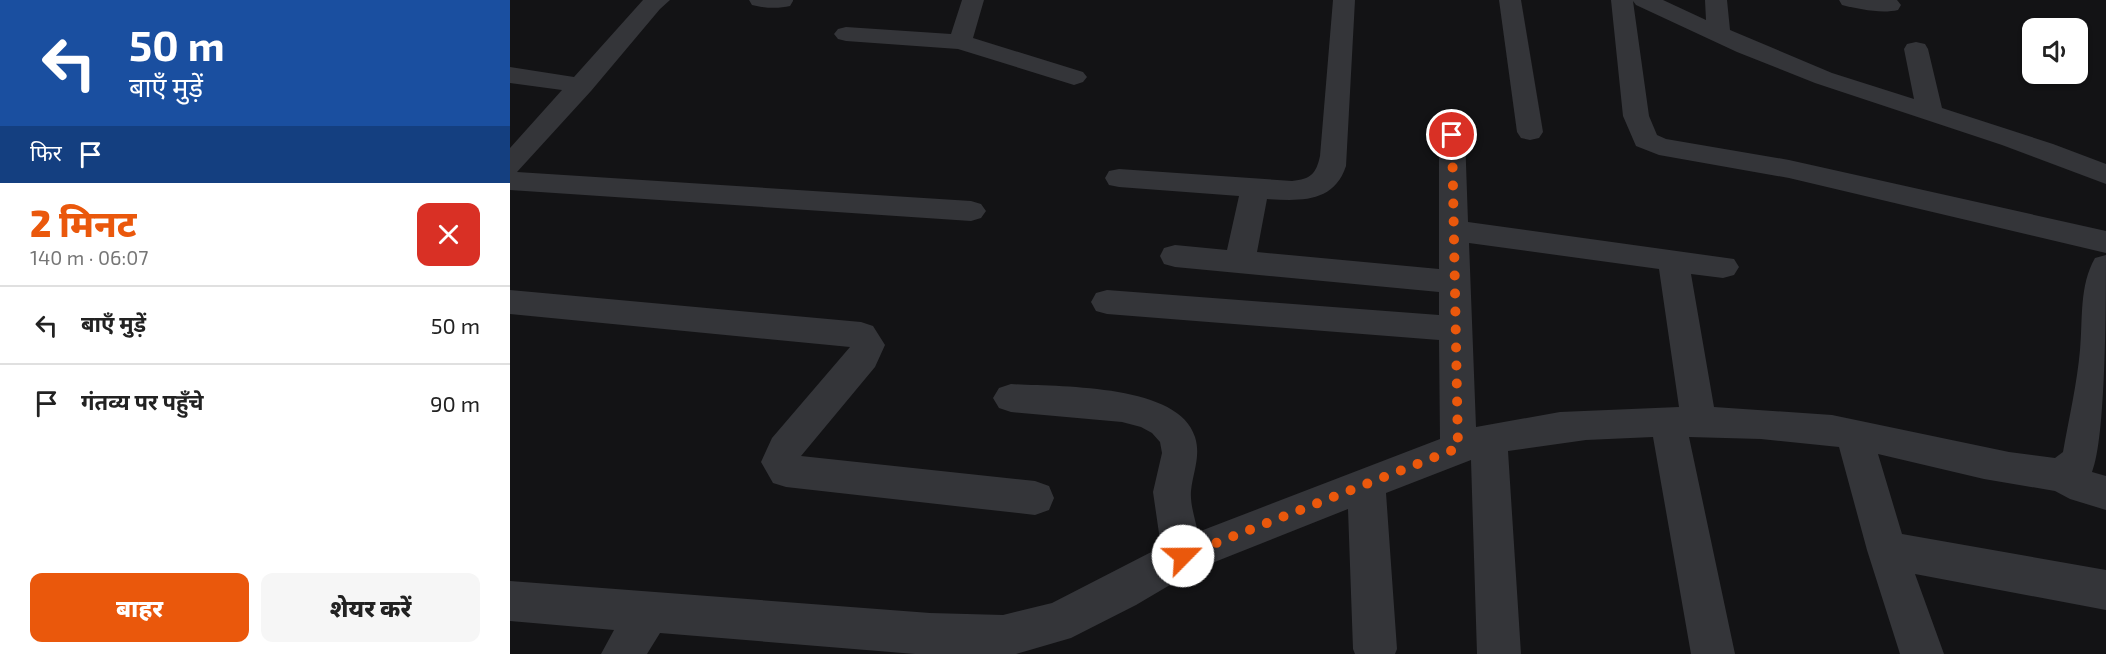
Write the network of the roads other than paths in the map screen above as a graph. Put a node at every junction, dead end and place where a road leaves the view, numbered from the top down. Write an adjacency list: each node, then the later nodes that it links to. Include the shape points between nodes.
1 (659, 0): 16 (street)
2 (973, 0): 12 (street)
3 (1344, 0): 24 (street, via 1331,174 1311,189)
4 (1510, 0): 18 (street)
5 (1622, 0): 27 (street, via 1636,116 1646,140 1659,146 1789,169)
6 (1644, 0): 11 (street)
7 (1716, 0): 11 (street)
8 (1850, 0): 9 (street)
9 (1890, 5)
10 (846, 34): 12 (street)
11 (1718, 34): 17 (street, via 1829,80)
12 (960, 42): 15 (street)
13 (1916, 49): 17 (street)
14 (510, 75): 16 (street)
15 (1074, 77)
16 (582, 86): 20 (street)
17 (1930, 111): 21 (street)
18 (1530, 132)
19 (1452, 135): 26 (street)
20 (510, 165)
21 (2106, 175)
22 (1119, 178): 24 (street)
23 (510, 181): 25 (street)
24 (1255, 188): 30 (street)
25 (971, 211)
26 (1454, 230): 29 (street); 34 (street)
27 (2106, 242)
28 (1175, 256): 30 (street)
29 (1673, 260): 33 (street); 40 (street)
30 (1240, 262): 31 (street)
31 (1279, 266): 34 (street); 37 (street)
32 (2106, 266): 43 (street, via 2098,302 2097,351 2080,460)
33 (1723, 267)
34 (1455, 282): 38 (street)
35 (510, 302): 46 (street, via 861,335 868,345 863,358 785,450 780,462 786,471)
36 (1107, 303): 37 (street)
37 (1304, 318): 38 (street)
38 (1456, 329): 42 (street)
39 (1011, 398): 48 (street, via 1122,407 1165,422 1177,436 1180,453 1172,492)
40 (1683, 421): 41 (street, via 1777,424); 42 (street, via 1592,423); 56 (street)
41 (1854, 434): 43 (street, via 2026,472); 47 (street)
42 (1473, 444): 44 (street); 55 (street)
43 (2061, 475): 45 (street)
44 (1366, 484): 48 (street); 53 (street)
45 (2106, 493)
46 (1035, 498)
47 (1887, 550): 49 (street); 57 (street)
48 (1183, 556): 52 (street, via 1056,623)
49 (2106, 590)
50 (510, 601): 51 (street)
51 (649, 612): 52 (street, via 930,634); 54 (street)
52 (1000, 645)
53 (1375, 649)
54 (624, 654)
55 (1499, 654)
56 (1713, 654)
57 (1922, 654)

